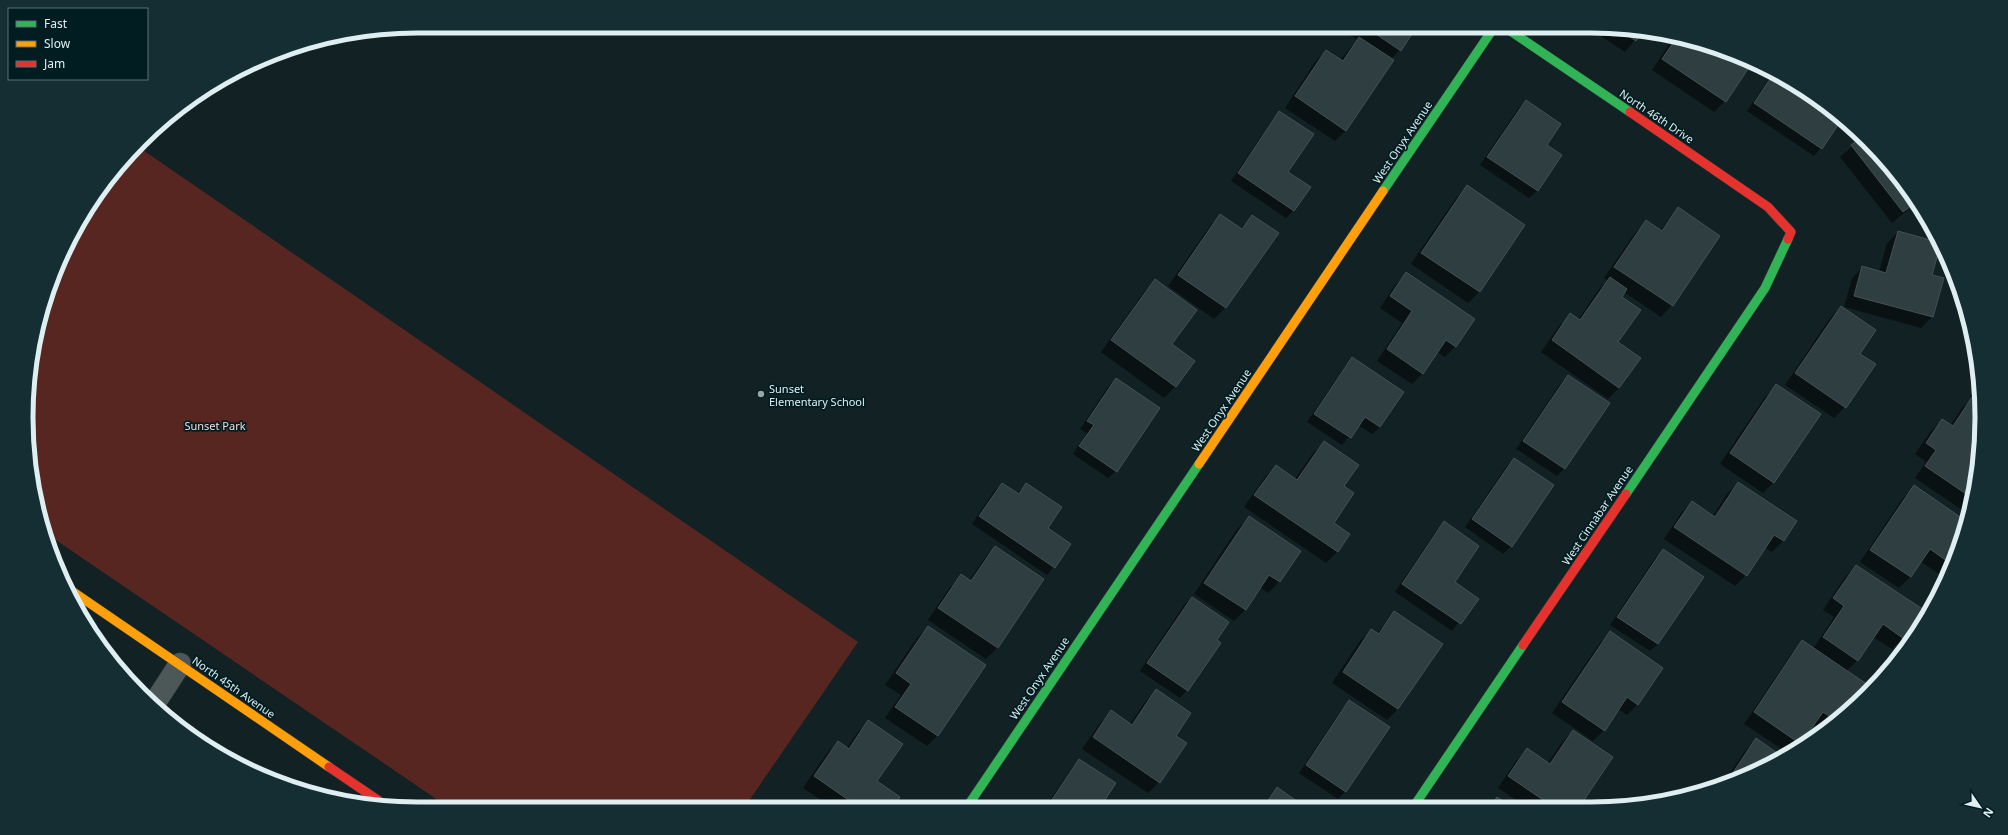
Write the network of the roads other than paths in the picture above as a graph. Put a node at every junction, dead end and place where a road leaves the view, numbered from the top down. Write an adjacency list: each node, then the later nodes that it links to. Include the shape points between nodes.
1 (1490, 33): 8 (street, West Onyx Avenue)
2 (1514, 33): 3 (street, North 46th Drive, via 1768,207)
3 (1792, 232): 9 (street, West Cinnabar Avenue, via 1765,288)
4 (76, 594): 5 (street, North 45th Avenue)
5 (180, 664): 6 (street); 7 (street, North 45th Avenue)
6 (157, 700)
7 (378, 800)
8 (971, 802)
9 (1417, 802)

